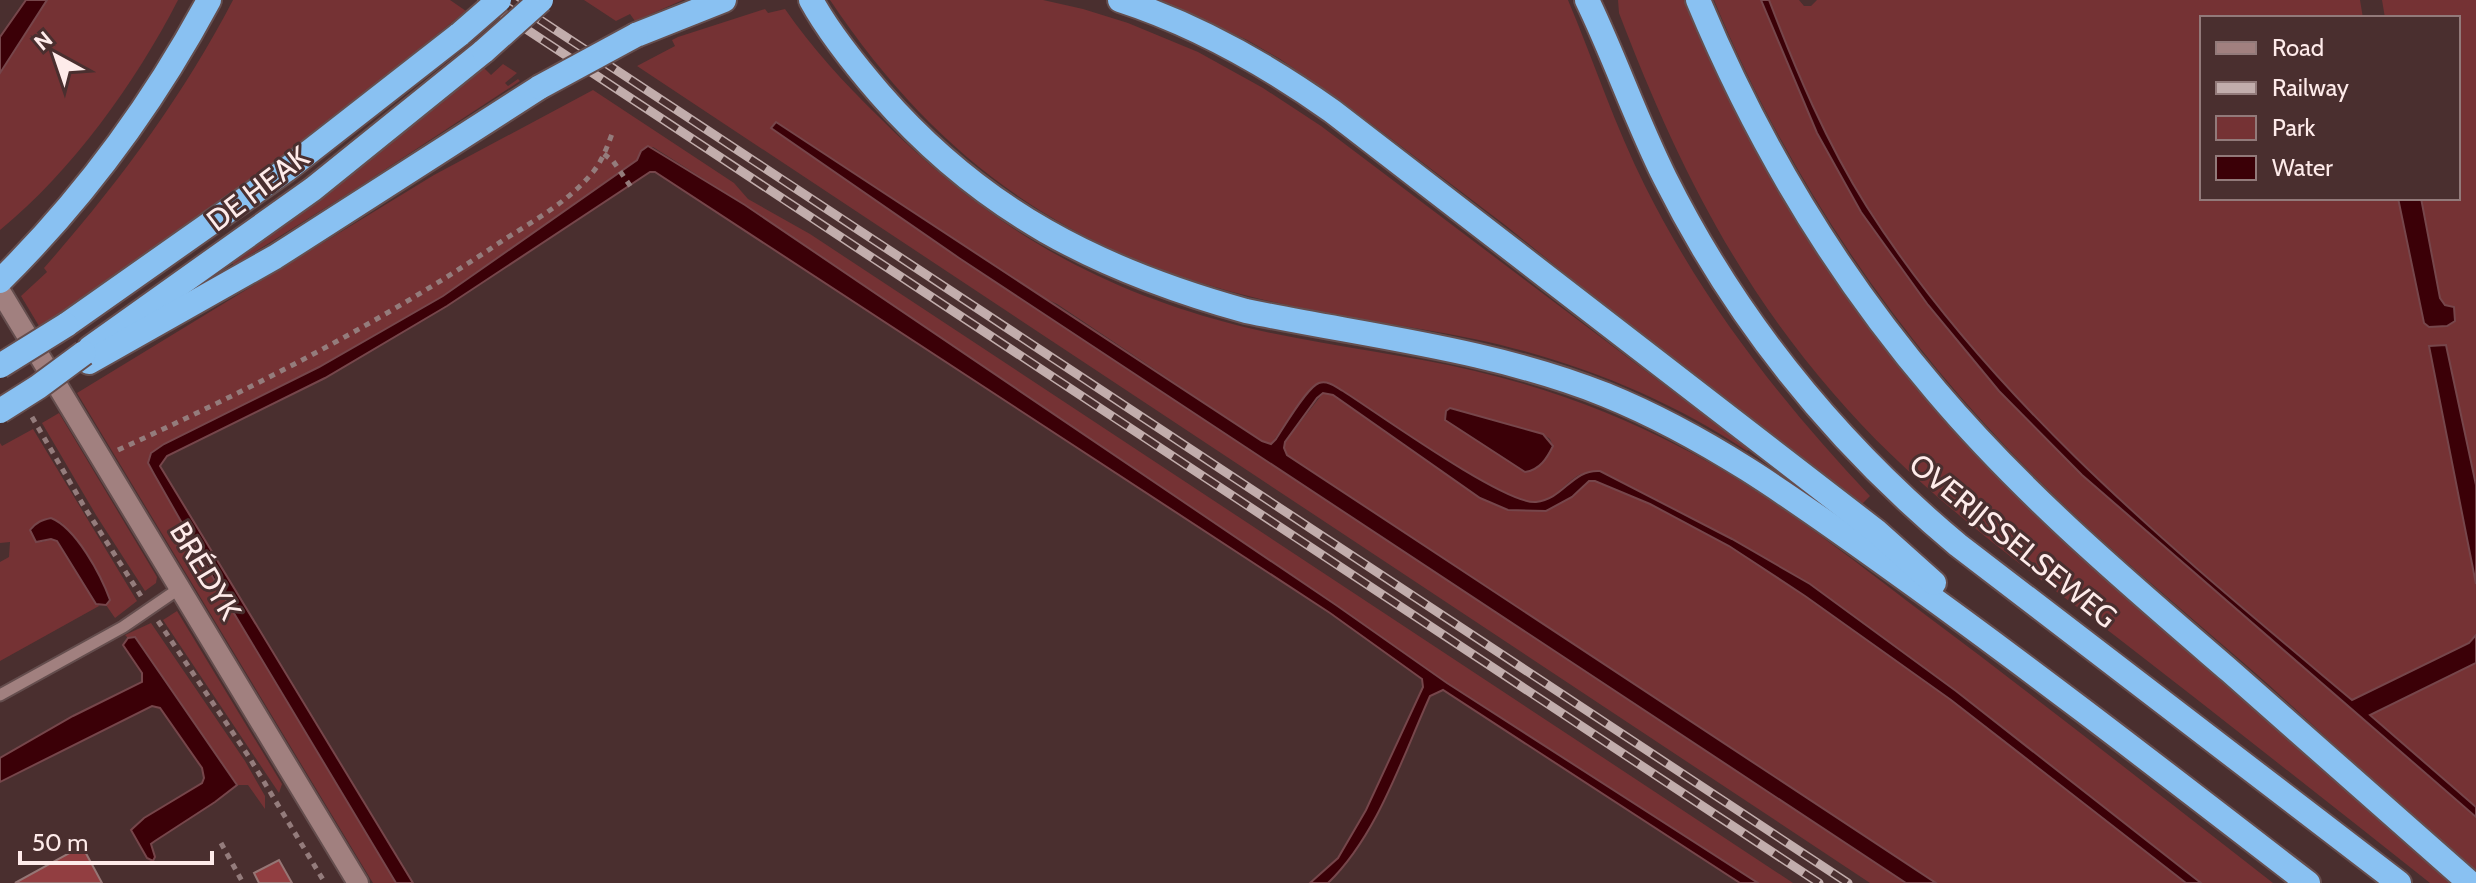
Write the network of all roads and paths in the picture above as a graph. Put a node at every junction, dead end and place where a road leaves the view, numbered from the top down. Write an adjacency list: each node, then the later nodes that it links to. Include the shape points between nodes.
1 (209, 0): 14 (highway, via 131,128)
2 (499, 0): 17 (highway, DE HEAK, bridge, via 263,187)
3 (541, 0): 16 (highway, DE HEAK, bridge, via 313,189)
4 (724, 0): 16 (highway, bridge, via 585,61 275,257)
5 (811, 0): 21 (highway, via 866,78 928,145 994,199 1073,248 1159,285 1231,307 1487,358 1604,394 1741,464)
6 (1120, 0): 21 (highway, via 1218,40 1332,111 1876,531)
7 (1587, 0): 10 (highway)
8 (1604, 0): 10 (highway)
9 (1698, 0): 28 (highway, via 1751,116 1805,212 1862,298 1937,392 2089,548)
10 (1609, 44): 27 (highway, OVERIJSSELSEWEG, via 1644,135 1709,259 1788,372 1847,441 1958,545)
11 (612, 134): 12 (path)
12 (604, 154): 13 (path); 19 (path, via 592,173 558,203 413,299 285,370)
13 (632, 188)
14 (0, 281)
15 (0, 291): 19 (street, BRÉDYK)
16 (86, 357): 18 (highway, bridge)
17 (0, 366)
18 (0, 411)
19 (100, 458): 20 (street, BRÉDYK)
20 (180, 588): 22 (lane, via 123,627); 25 (street, BRÉDYK)
21 (2025, 664): 26 (highway)
22 (0, 695)
23 (221, 843): 24 (path)
24 (243, 883)
25 (358, 883)
26 (2308, 883)
27 (2399, 883)
28 (2470, 883)

